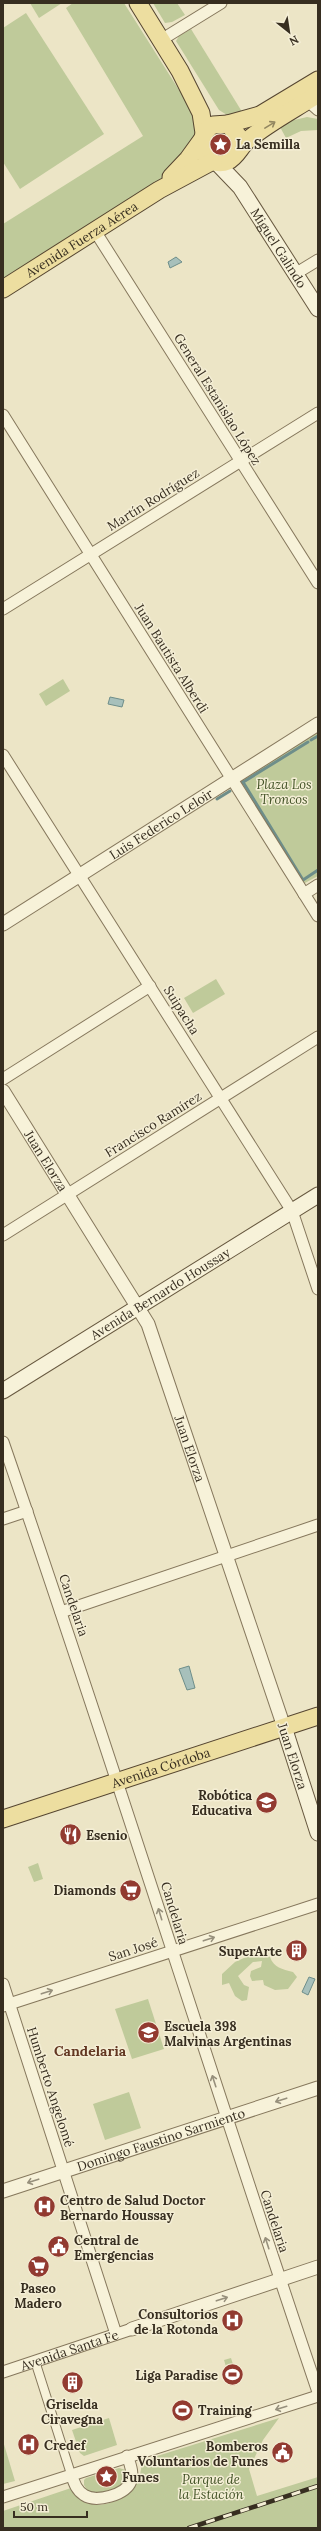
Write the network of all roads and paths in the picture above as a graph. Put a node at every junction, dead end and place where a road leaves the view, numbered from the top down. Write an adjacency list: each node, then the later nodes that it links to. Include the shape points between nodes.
1 (138, 3): 3 (main road)
2 (221, 3): 3 (street)
3 (161, 40): 4 (main road)
4 (180, 71): 7 (main road, via 194,82); 8 (main road, via 201,112)
5 (318, 80): 6 (main road, Avenida Fuerza Aérea)
6 (312, 98): 7 (main road, Avenida Fuerza Aérea); 9 (main road, Avenida Fuerza Aérea, one-way to 6, via 258,132)
7 (226, 124): 8 (main road, Avenida Fuerza Aérea, via 213,125); 9 (main road, via 239,137)
8 (202, 137): 10 (main road, via 204,153); 12 (main road, Avenida Fuerza Aérea, via 188,159)
9 (238, 151): 10 (main road, Avenida Fuerza Aérea, via 228,161); 11 (main road, Miguel Galindo, via 237,176)
10 (215, 161): 11 (main road, Miguel Galindo); 12 (main road, Avenida Fuerza Aérea)
11 (240, 187): 15 (main road, Miguel Galindo)
12 (160, 189): 13 (main road, Avenida Fuerza Aérea)
13 (95, 231): 16 (main road, Avenida Fuerza Aérea); 20 (street, General Estanislao López)
14 (318, 260): 15 (street)
15 (295, 274): 17 (main road, Miguel Galindo)
16 (3, 290)
17 (318, 309)
18 (318, 413): 20 (street, Martín Rodríguez)
19 (3, 416): 21 (street, Juan Bautista Alberdi)
20 (241, 461): 21 (street, Martín Rodríguez); 22 (street, General Estanislao López)
21 (90, 555): 23 (street, Martín Rodríguez); 27 (street, Juan Bautista Alberdi)
22 (318, 583)
23 (3, 609)
24 (318, 724): 27 (street, Luis Federico Leloir)
25 (3, 755): 26 (street, Suipacha)
26 (6, 766): 28 (street, Suipacha)
27 (232, 779): 28 (street, Luis Federico Leloir); 30 (street, Juan Bautista Alberdi)
28 (80, 875): 32 (street, Luis Federico Leloir); 33 (street, Suipacha)
29 (318, 885): 30 (street)
30 (304, 894): 31 (street, Juan Bautista Alberdi)
31 (318, 916)
32 (3, 924)
33 (150, 986): 35 (street); 37 (street, Suipacha)
34 (318, 1037): 37 (street, Francisco Ramírez)
35 (3, 1079)
36 (3, 1091): 38 (street, Juan Elorza)
37 (221, 1098): 38 (street, Francisco Ramírez); 40 (street, Suipacha)
38 (68, 1195): 41 (street, Francisco Ramírez); 43 (street, Juan Elorza)
39 (318, 1195): 40 (main road, Avenida Bernardo Houssay)
40 (292, 1211): 42 (street, Suipacha); 43 (main road, Avenida Bernardo Houssay)
41 (3, 1236)
42 (318, 1289)
43 (138, 1307): 44 (main road, Avenida Bernardo Houssay); 49 (street, Juan Elorza, via 148,1324)
44 (3, 1391)
45 (3, 1442): 46 (street, Candelaria)
46 (27, 1511): 47 (street); 50 (street, Candelaria)
47 (3, 1519)
48 (318, 1525): 49 (street)
49 (226, 1556): 50 (street); 52 (street, Juan Elorza)
50 (61, 1612): 53 (street, Candelaria)
51 (318, 1716): 52 (main road, Avenida Córdoba)
52 (284, 1727): 53 (main road, Avenida Córdoba); 55 (main road, Juan Elorza)
53 (119, 1781): 54 (main road, Avenida Córdoba); 57 (street, Candelaria, one-way to 53)
54 (3, 1819)
55 (318, 1833)
56 (318, 1904): 57 (street, San José, one-way to 56)
57 (172, 1951): 59 (street, San José, one-way to 57); 61 (street, Candelaria, one-way to 57)
58 (3, 1984): 59 (street, Humberto Angelomé)
59 (6, 2005): 62 (street, Humberto Angelomé)
60 (318, 2088): 61 (street, Domingo Faustino Sarmiento, one-way to 61)
61 (226, 2118): 62 (street, Domingo Faustino Sarmiento); 65 (street, Candelaria, one-way to 61)
62 (63, 2171): 63 (street, Domingo Faustino Sarmiento, one-way to 63); 67 (street, Humberto Angelomé)
63 (3, 2191)
64 (318, 2267): 65 (street, Avenida Santa Fe)
65 (279, 2280): 66 (street, Avenida Santa Fe, one-way to 65); 70 (street, Candelaria)
66 (132, 2329): 67 (street, Avenida Santa Fe)
67 (116, 2334): 68 (street, Avenida Santa Fe)
68 (35, 2361): 69 (street, Avenida Santa Fe); 73 (street)
69 (3, 2372)
70 (318, 2392)
71 (318, 2396): 72 (street, one-way to 72)
72 (128, 2456): 73 (street); 73 (street, via 132,2480 128,2486 114,2494 100,2498 84,2495 78,2490)
73 (72, 2474): 74 (street)
74 (3, 2497)

